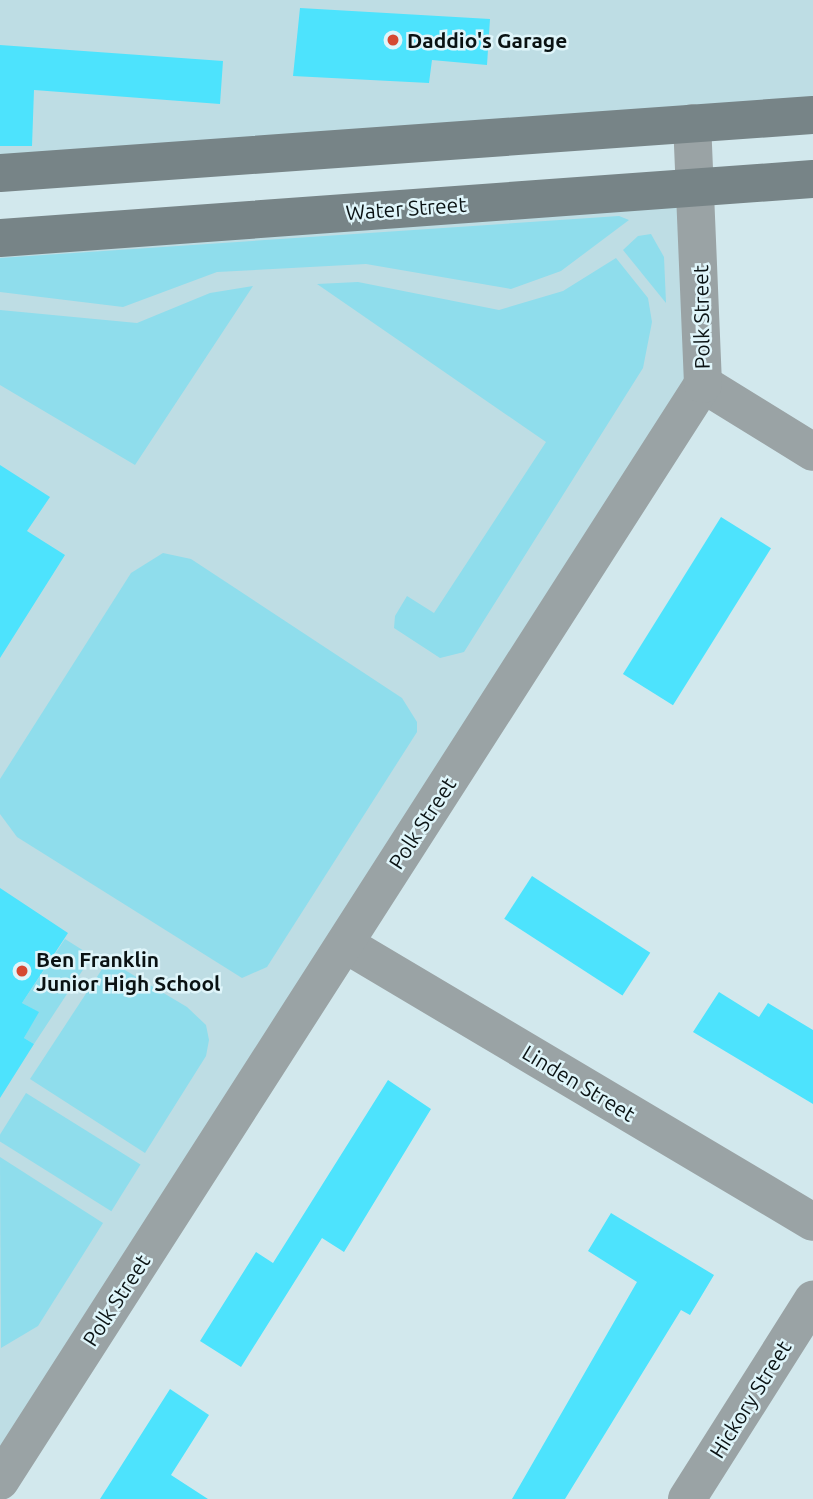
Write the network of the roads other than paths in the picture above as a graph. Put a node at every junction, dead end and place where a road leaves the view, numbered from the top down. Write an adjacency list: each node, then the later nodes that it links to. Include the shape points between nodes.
1 (813, 115): 2 (main road)
2 (692, 124): 3 (main road); 5 (street, Polk Street)
3 (0, 173)
4 (813, 179): 5 (main road, Water Street)
5 (696, 187): 6 (main road, Water Street); 7 (street, Polk Street)
6 (0, 238)
7 (703, 384): 8 (street); 9 (street, Polk Street)
8 (813, 452)
9 (345, 944): 10 (street, Linden Street); 12 (street, Polk Street)
10 (813, 1222)
11 (813, 1300): 13 (street, Hickory Street)
12 (0, 1481)
13 (687, 1499)

